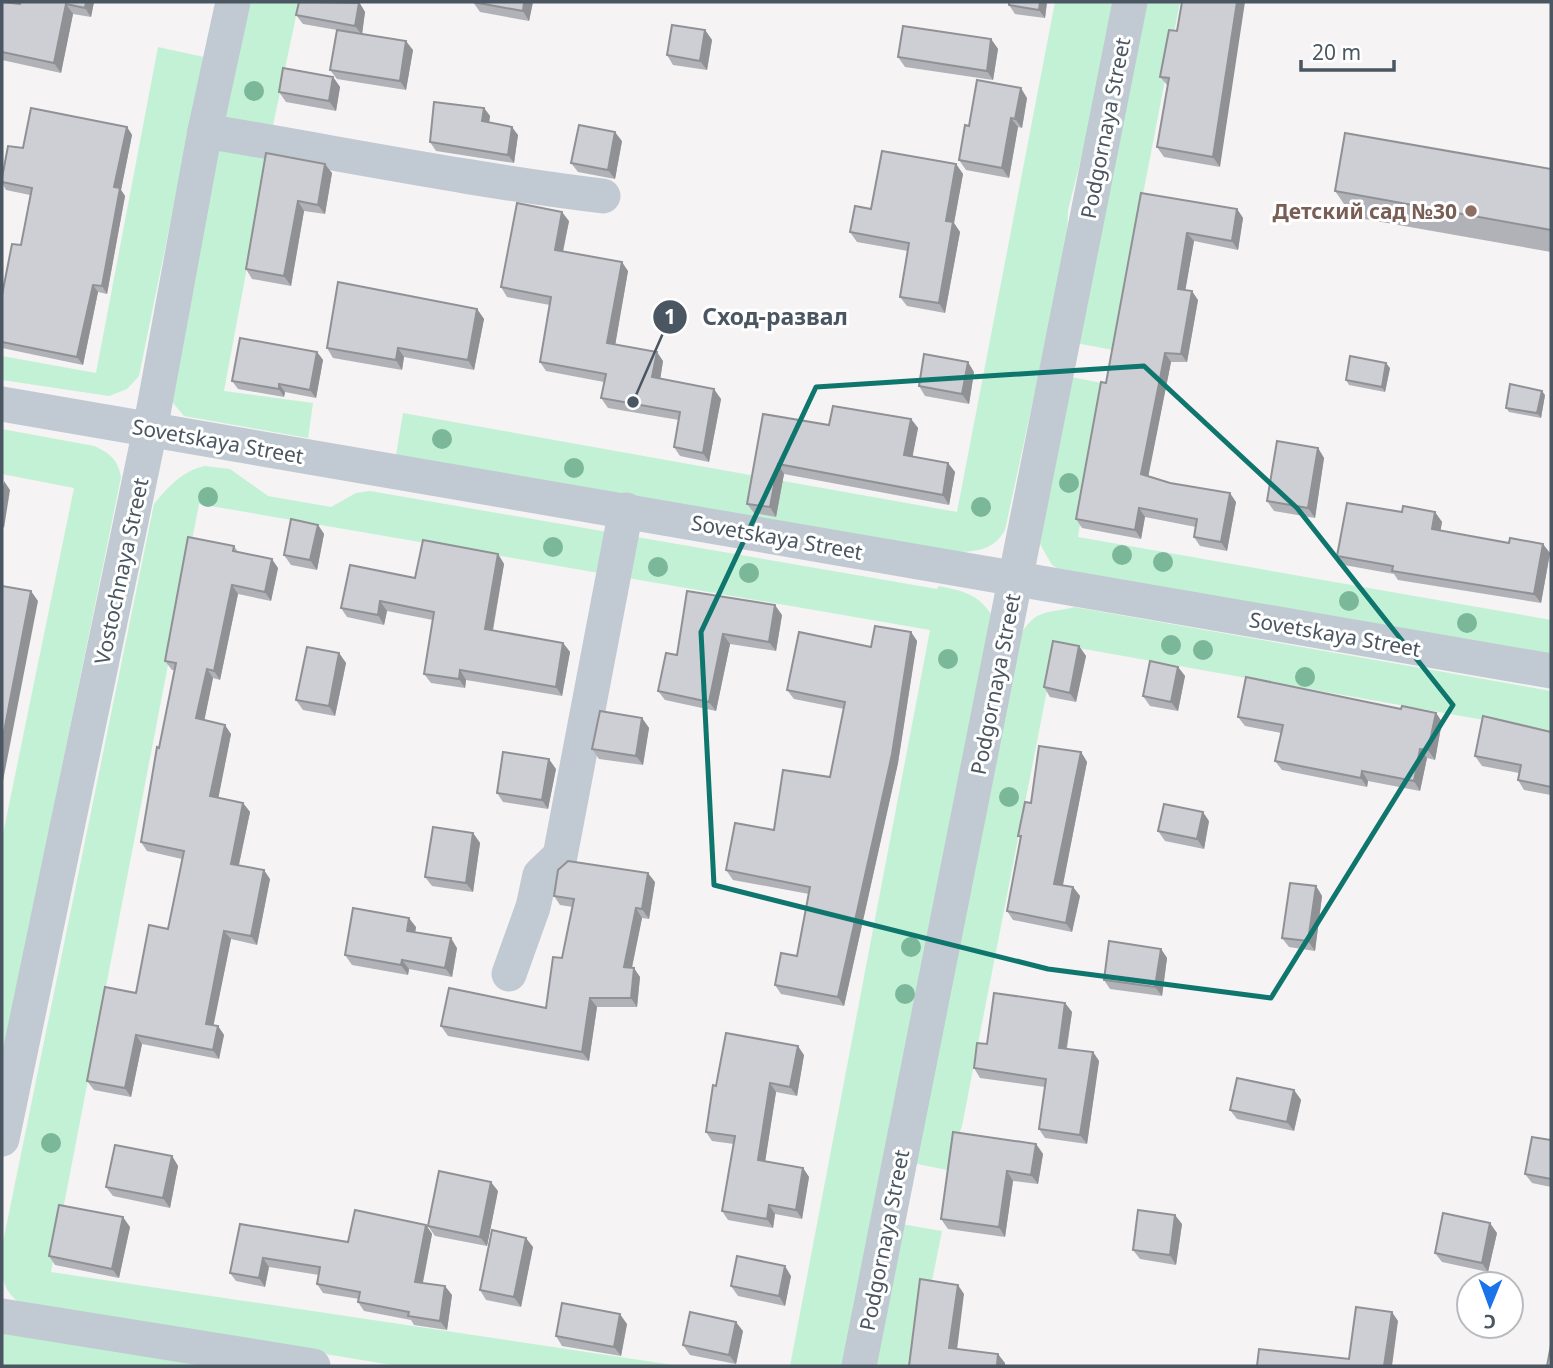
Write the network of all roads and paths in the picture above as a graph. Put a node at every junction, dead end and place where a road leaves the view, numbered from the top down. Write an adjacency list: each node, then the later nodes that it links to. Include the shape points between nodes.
1 (233, 2): 3 (street, Vostochnaya Street)
2 (1130, 2): 8 (street, Podgornaya Street)
3 (205, 131): 4 (street, via 488,182); 6 (street, Vostochnaya Street)
4 (603, 196)
5 (2, 404): 6 (street, Sovetskaya Street)
6 (150, 430): 7 (street, Sovetskaya Street); 11 (street, Vostochnaya Street)
7 (626, 510): 8 (street, Sovetskaya Street); 10 (street, via 560,856 540,875)
8 (1016, 580): 9 (street, Sovetskaya Street); 14 (street, Podgornaya Street)
9 (1551, 671)
10 (509, 974)
11 (2, 1139)
12 (2, 1316): 13 (street)
13 (313, 1366)
14 (859, 1366)

